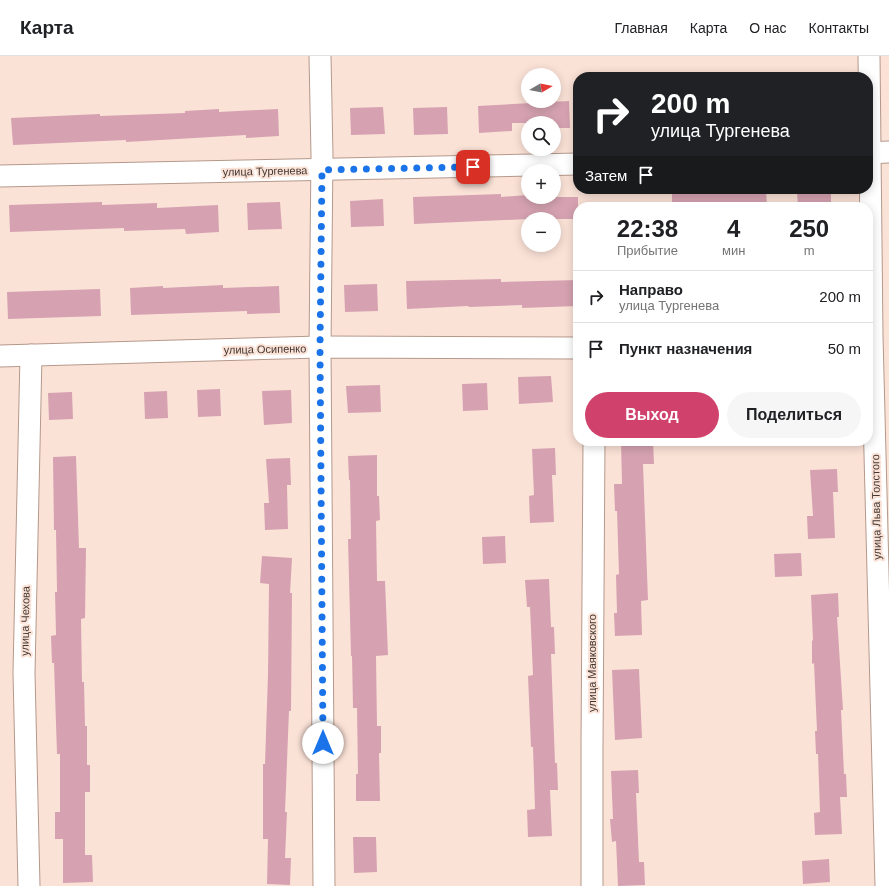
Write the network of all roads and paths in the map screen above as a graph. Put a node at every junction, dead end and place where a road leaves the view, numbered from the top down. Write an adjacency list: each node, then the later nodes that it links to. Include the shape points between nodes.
1 (320, 56): 7 (street)
2 (869, 56): 3 (street, улица Льва Толстого)
3 (870, 72)
4 (873, 111): 5 (street, улица Льва Толстого)
5 (876, 152): 9 (street, улица Льва Толстого)
6 (573, 164): 7 (street, улица Тургенева)
7 (322, 170): 8 (street, улица Тургенева); 10 (street)
8 (0, 176)
9 (876, 336): 15 (street, улица Льва Толстого)
10 (320, 348): 11 (street, улица Осипенко); 12 (street, улица Осипенко); 19 (street)
11 (573, 348)
12 (31, 355): 13 (street, улица Осипенко); 18 (street, улица Чехова, via 24,673)
13 (0, 356)
14 (594, 446): 20 (street, улица Маяковского)
15 (882, 466): 16 (street, улица Льва Толстого)
16 (884, 625): 17 (street, улица Льва Толстого)
17 (886, 802): 21 (street, улица Льва Толстого)
18 (29, 886)
19 (324, 886)
20 (592, 886)
21 (886, 886)

